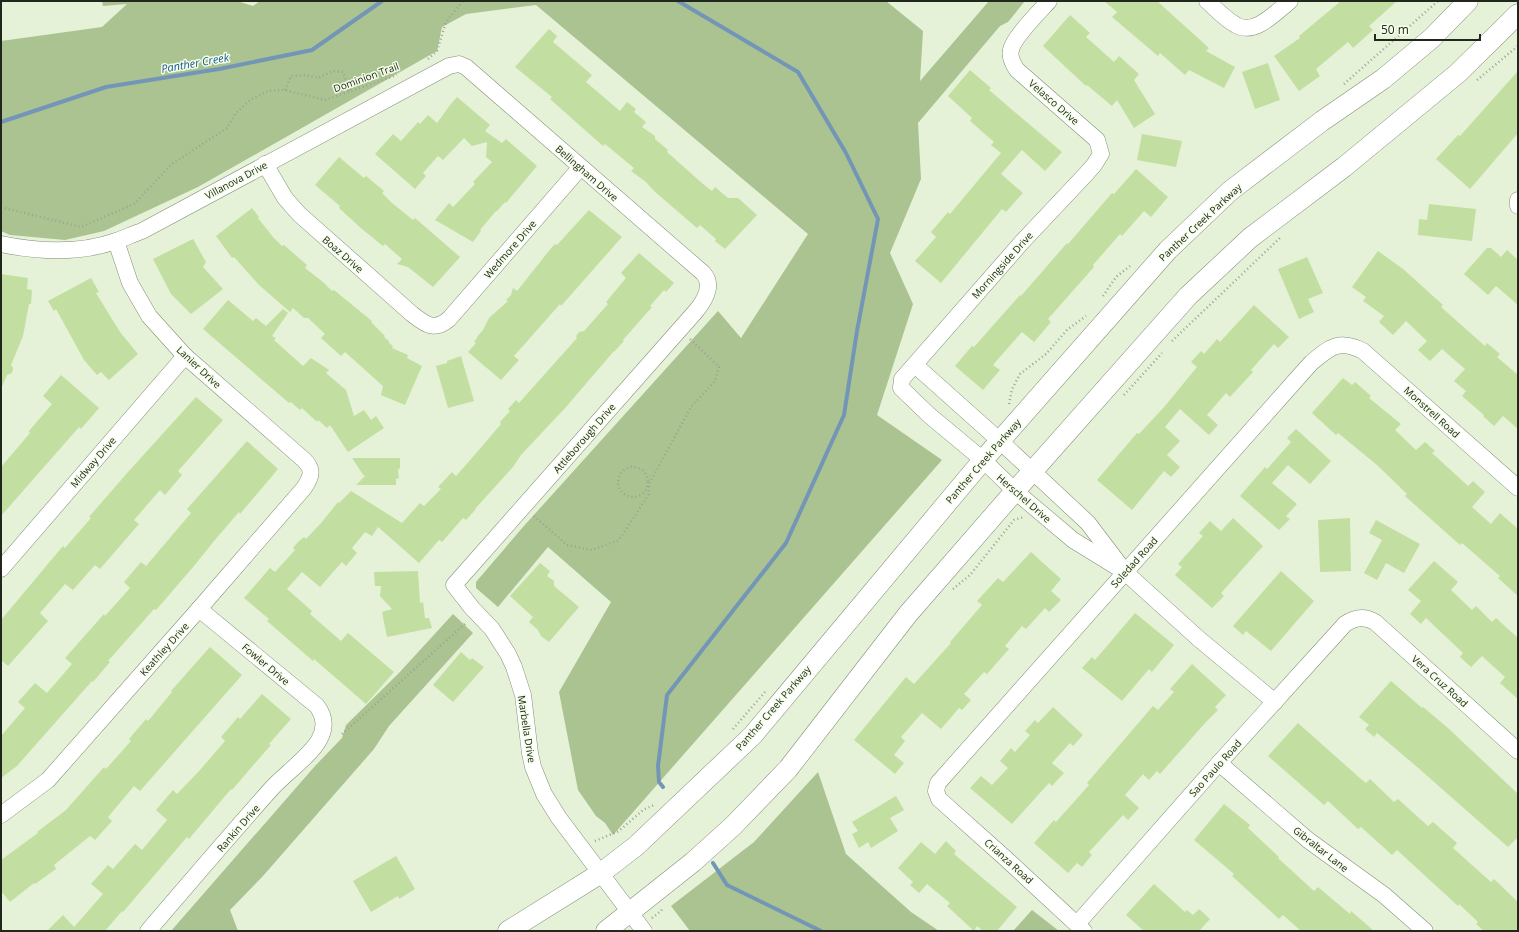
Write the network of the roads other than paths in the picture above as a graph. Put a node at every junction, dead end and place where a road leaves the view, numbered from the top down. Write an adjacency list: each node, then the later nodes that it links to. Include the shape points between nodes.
1 (1049, 1): 7 (street, Velasco Drive, via 1014,41 1010,50 1011,59 1017,70 1097,140)
2 (1207, 1): 3 (street, via 1236,26 1246,28 1260,24)
3 (1290, 1)
4 (1468, 1): 20 (main road, Panther Creek Parkway, via 1432,38 1383,79 1322,121 1230,191 1168,250)
5 (1518, 14): 23 (main road, via 1458,73 1344,167 1250,238 1188,296)
6 (459, 64): 8 (street, Villanova Drive, via 449,66); 9 (street, Bellingham Drive, via 466,67)
7 (1101, 150): 18 (street, Morningside Drive, via 1094,165 1022,242)
8 (265, 164): 12 (street, Villanova Drive); 15 (street, Boaz Drive, via 285,198 310,225 422,322)
9 (580, 168): 14 (street, Bellingham Drive, via 703,273 707,278); 15 (street, Wedmore Drive, via 457,311)
10 (1518, 200): 11 (street)
11 (1518, 206)
12 (116, 242): 13 (street, Villanova Drive, via 76,250 32,249); 17 (street, Lanier Drive, via 130,283 149,316)
13 (1, 244)
14 (708, 288): 28 (street, Attleborough Drive, via 702,303)
15 (437, 326)
16 (1342, 344): 24 (street, Monstrell Road, via 1356,348 1369,356); 27 (street, Soledad Road, via 1328,349 1311,363)
17 (185, 356): 22 (street, Lanier Drive, via 303,459); 26 (street, Midway Drive)
18 (915, 365): 19 (street, Morningside Drive); 20 (street, Herschel Drive)
19 (902, 379): 21 (street, Herschel Drive, via 900,384 904,392)
20 (1000, 441): 21 (main road, Panther Creek Parkway); 23 (street, Herschel Drive)
21 (983, 460): 25 (street, Herschel Drive); 37 (main road, Panther Creek Parkway, via 753,735 657,827)
22 (311, 469): 29 (street, Keathley Drive, via 304,488)
23 (1032, 472): 25 (main road); 27 (street, Herschel Drive, via 1088,523)
24 (1518, 488)
25 (1014, 491): 27 (street, Herschel Drive, via 1073,540); 38 (main road, via 908,614 788,769 733,826 669,882)
26 (1, 569)
27 (1125, 572): 31 (street, Herschel Drive, via 1199,639); 35 (street, Soledad Road, via 941,779)
28 (454, 585): 37 (street, Marbella Drive, via 492,629 508,654 523,695 530,753 538,781 551,806)
29 (199, 609): 32 (street, Fowler Drive, via 317,706); 36 (street, Keathley Drive, via 48,780)
30 (1359, 618): 31 (street, Sao Paulo Road, via 1345,624); 33 (street, Vera Cruz Road, via 1375,622)
31 (1275, 702): 34 (street, Sao Paulo Road)
32 (324, 724): 40 (street, Rankin Drive, via 323,733 316,745 273,786)
33 (1518, 751)
34 (1219, 763): 39 (street, Sao Paulo Road); 43 (street, Gibraltar Lane, via 1297,831 1384,895)
35 (936, 791): 39 (street, Crianza Road, via 939,799)
36 (1, 815)
37 (601, 873): 38 (street, Marbella Drive); 41 (main road, Panther Creek Parkway)
38 (639, 924): 42 (main road)
39 (1081, 927)
40 (148, 931)
41 (508, 931)
42 (606, 931)
43 (1425, 931)

